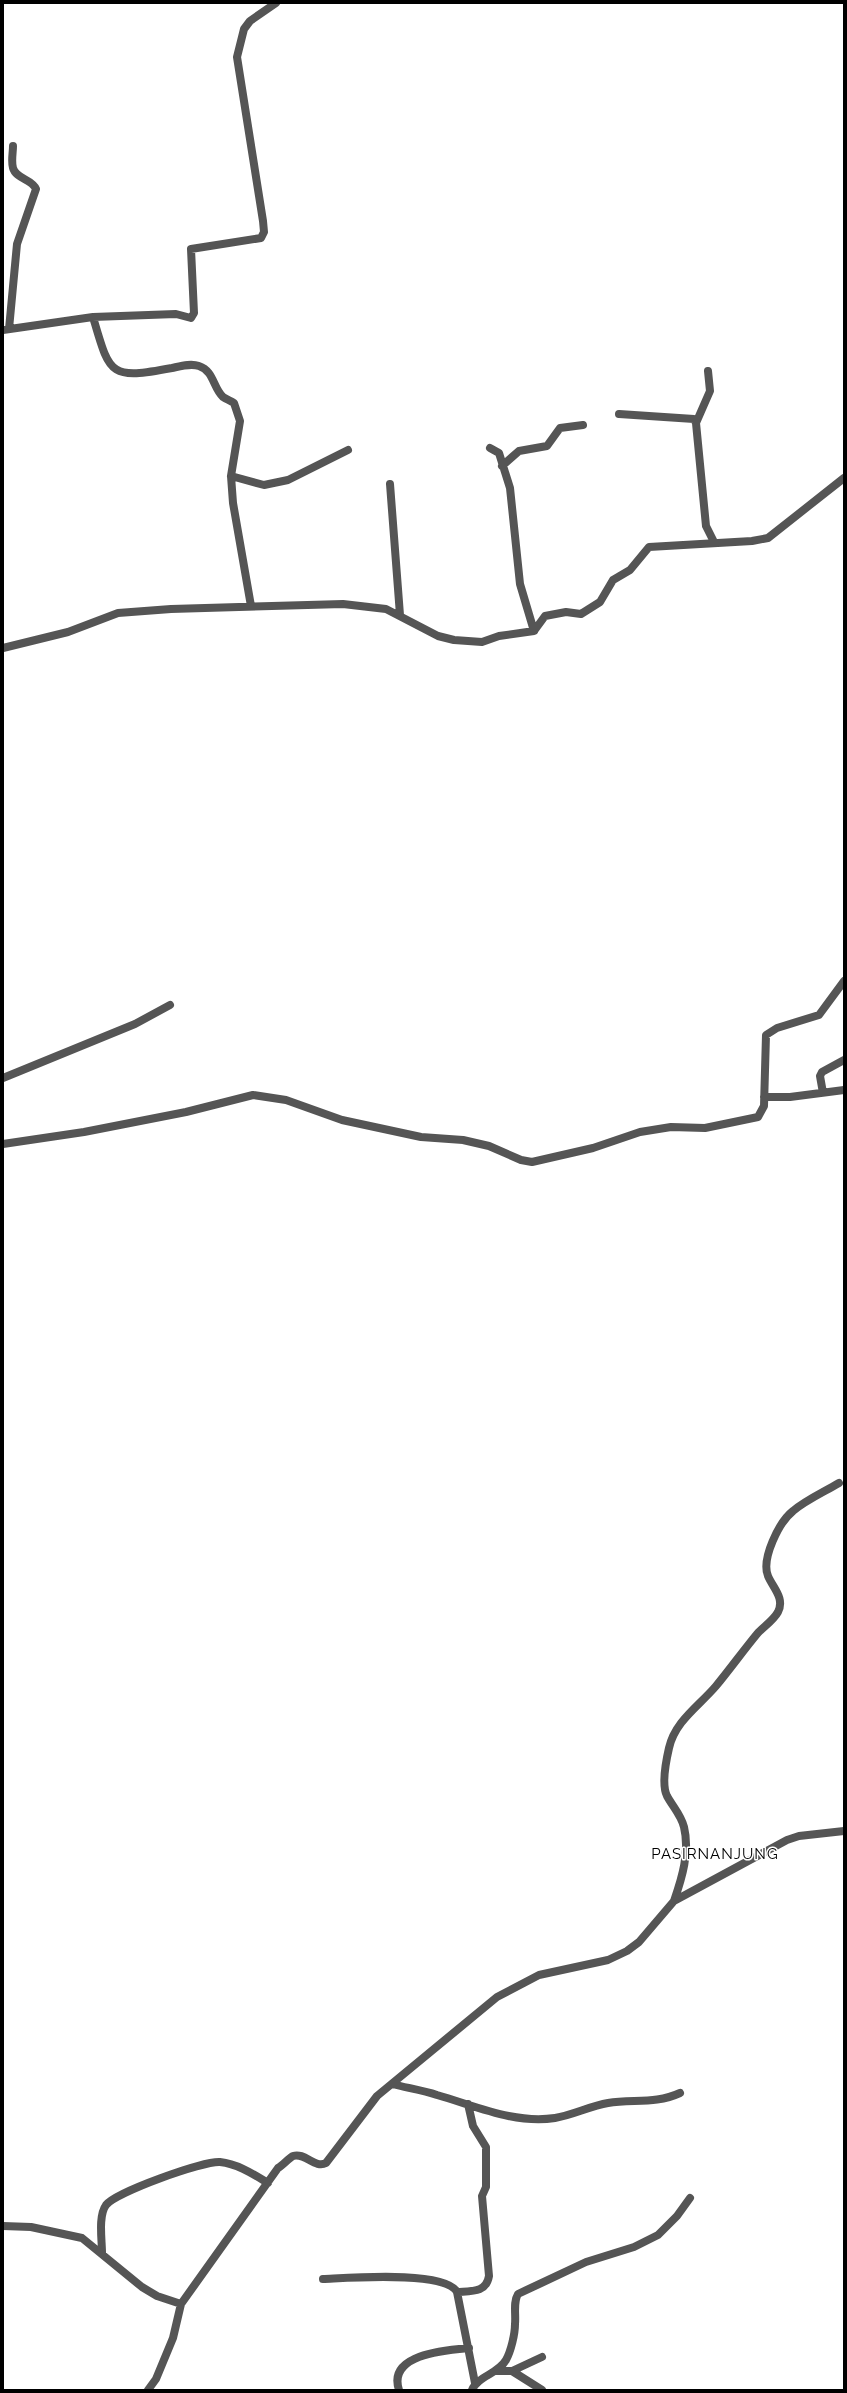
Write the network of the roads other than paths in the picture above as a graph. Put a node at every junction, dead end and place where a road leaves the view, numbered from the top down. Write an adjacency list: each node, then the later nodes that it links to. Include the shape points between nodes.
1 (276, 3): 3 (street, via 250,21 244,29 237,57 263,221 263,236 257,240 198,246 191,249 194,312 191,318 176,314)
2 (13, 146): 4 (street, via 15,172 32,183 36,189 17,244)
3 (93, 317): 4 (street); 12 (street, via 105,357 114,369 133,374 194,365 209,372 223,396 234,403 240,421)
4 (6, 330)
5 (708, 371): 7 (street, via 710,391)
6 (619, 414): 7 (street, via 689,417)
7 (696, 423): 15 (street, via 706,526)
8 (584, 425): 11 (street, via 560,428 547,446 519,451)
9 (490, 448): 11 (street, via 499,453)
10 (348, 450): 12 (street, via 288,480 264,485)
11 (502, 466): 18 (street, via 510,488 520,584)
12 (232, 476): 16 (street, via 233,503)
13 (844, 478): 15 (street, via 768,538)
14 (390, 484): 17 (street)
15 (714, 542): 18 (street, via 649,547 630,570 613,580 600,602 581,614 566,612 545,616)
16 (251, 606): 17 (street, via 343,604 386,609); 19 (street, via 118,613 68,632)
17 (400, 615): 18 (street, via 438,636 460,641 482,642 499,636)
18 (534, 631)
19 (3, 648)
20 (844, 981): 26 (street, via 819,1015 777,1028 766,1035)
21 (170, 1006): 23 (street, via 135,1024)
22 (844, 1060): 25 (street, via 821,1074)
23 (3, 1078)
24 (844, 1090): 25 (street)
25 (823, 1093): 26 (street)
26 (764, 1097): 27 (street, via 762,1113 754,1120 705,1128 671,1127 640,1132 593,1148 532,1162 489,1146 342,1120 286,1100 253,1096 84,1132)
27 (3, 1144)
28 (839, 1483): 30 (street, via 792,1511 782,1525 769,1549 766,1566 768,1576 779,1597 777,1613 715,1687 685,1718 669,1747 667,1796 681,1816 686,1844 682,1874)
29 (844, 1831): 30 (street, via 798,1836 787,1840)
30 (674, 1901): 31 (street, via 644,1937 627,1951 608,1960 539,1975 497,1997)
31 (392, 2084): 33 (street); 34 (street, via 370,2105 325,2164 319,2164 303,2156 293,2157 278,2168)
32 (680, 2093): 33 (street, via 662,2100 607,2103 556,2118 538,2119 503,2115)
33 (468, 2104): 39 (street, via 473,2126 486,2146 486,2187 482,2196 490,2276 488,2284 482,2290)
34 (268, 2183): 37 (street, via 244,2169 214,2162 195,2166 130,2191 110,2201 103,2210); 40 (street)
35 (690, 2198): 43 (street, via 658,2235 634,2247 586,2262 518,2294 514,2334 506,2360)
36 (3, 2226): 37 (street, via 32,2227 77,2237)
37 (102, 2253): 40 (street, via 142,2287 157,2296)
38 (323, 2279): 39 (street, via 396,2276 451,2285)
39 (457, 2292): 41 (street)
40 (181, 2304): 46 (street, via 173,2338 156,2379)
41 (469, 2348): 45 (street); 47 (street, via 443,2350 420,2356 400,2370 397,2379)
42 (542, 2357): 44 (street)
43 (497, 2371): 44 (street); 45 (street)
44 (512, 2372): 48 (street)
45 (473, 2387)
46 (148, 2390)
47 (400, 2390)
48 (542, 2390)

